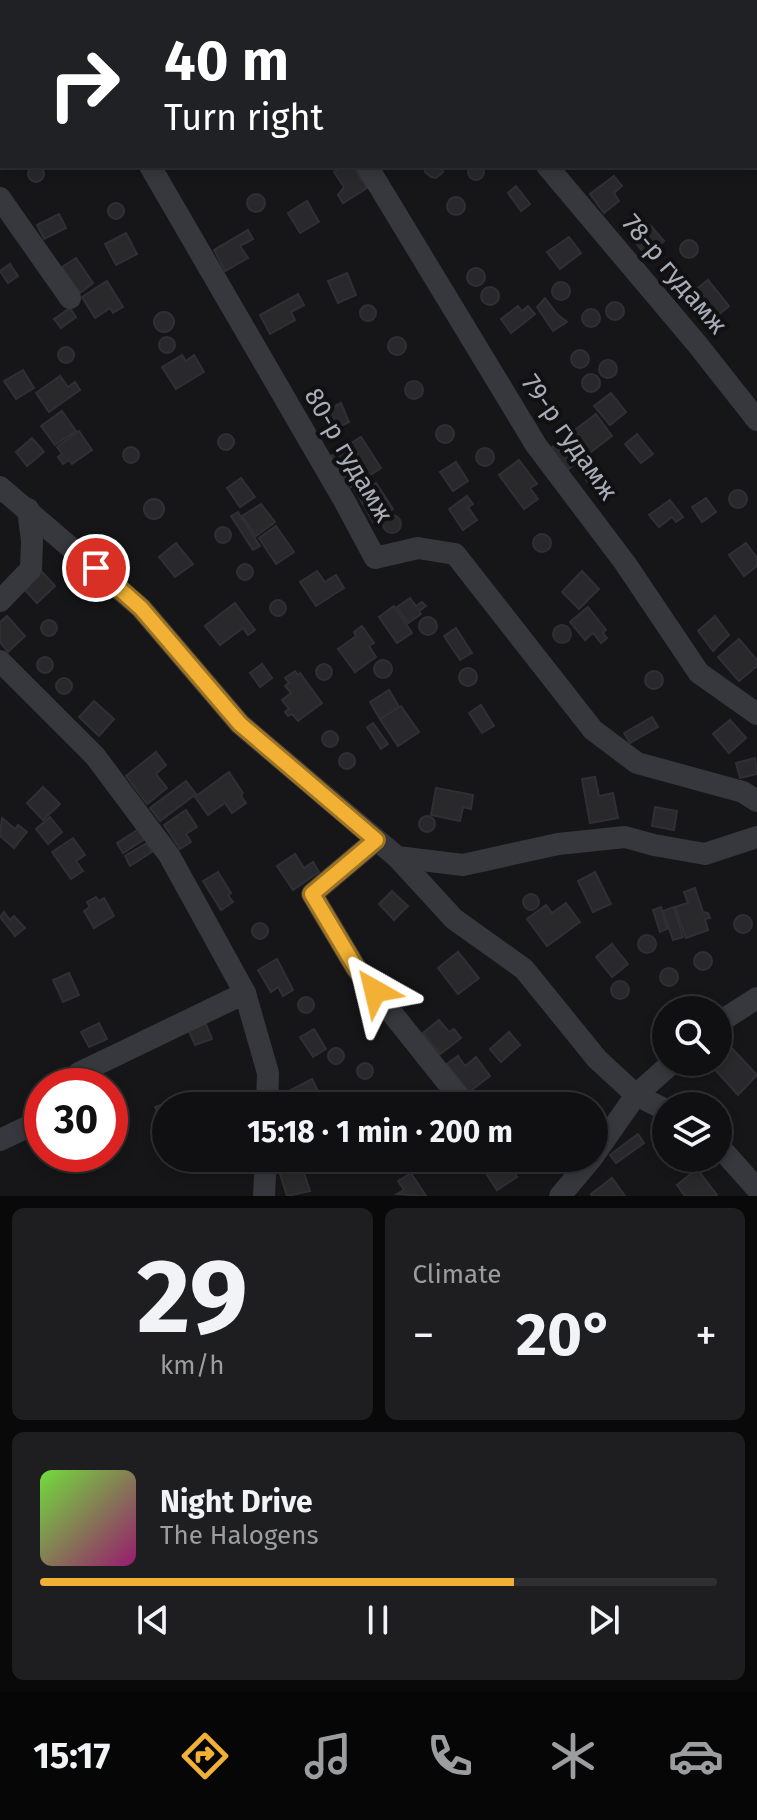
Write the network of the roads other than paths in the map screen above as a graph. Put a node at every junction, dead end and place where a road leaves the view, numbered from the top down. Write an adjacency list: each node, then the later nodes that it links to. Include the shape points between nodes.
1 (151, 168): 12 (street, 80-р гудамж, via 375,558 418,548 455,554 593,730 637,763 743,792)
2 (368, 168): 11 (street, 79-р гудамж, via 536,445 699,673)
3 (549, 168): 6 (street, 78-р гудамж)
4 (0, 198): 5 (street)
5 (70, 298)
6 (757, 420)
7 (0, 487): 8 (street)
8 (28, 509): 9 (street, via 31,569); 14 (street, via 141,608 240,724)
9 (0, 601)
10 (0, 661): 16 (street, via 95,756 169,855)
11 (757, 714)
12 (757, 801)
13 (757, 837): 15 (street, via 705,854 625,837 558,844 463,865)
14 (376, 840): 15 (street); 22 (street, via 312,894 356,968)
15 (397, 857): 23 (street, via 454,919 524,969 597,1059)
16 (245, 993): 19 (street); 21 (street, via 268,1073)
17 (757, 998): 18 (street)
18 (732, 1014)
19 (89, 1068)
20 (657, 1076): 23 (street)
21 (267, 1092)
22 (455, 1092)
23 (636, 1095): 24 (street); 26 (street)
24 (652, 1103)
25 (24, 1129): 27 (street)
26 (608, 1135)
27 (0, 1140)
28 (732, 1161): 31 (street)
29 (265, 1172): 32 (street)
30 (580, 1172): 33 (street)
31 (757, 1189)
32 (264, 1196)
33 (560, 1196)

